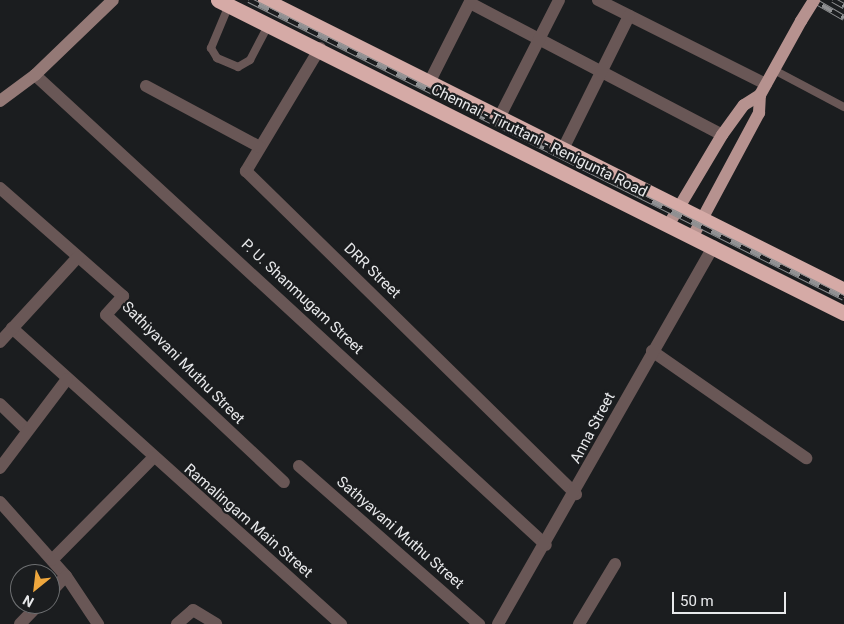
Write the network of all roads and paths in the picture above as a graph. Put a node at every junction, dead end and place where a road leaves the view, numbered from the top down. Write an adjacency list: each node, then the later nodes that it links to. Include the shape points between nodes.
1 (113, 0): 14 (street)
2 (265, 0): 15 (highway, Chennai - Tiruttani - Renigunta Road)
3 (559, 0): 10 (street)
4 (598, 0): 8 (street)
5 (814, 0): 12 (main road, bridge)
6 (471, 1): 10 (street); 15 (street)
7 (226, 2): 9 (highway, Chennai - Tiruttani - Renigunta Road); 9 (lane, via 211,48 217,58 238,67 250,60)
8 (629, 16): 13 (street); 17 (street)
9 (269, 24): 11 (highway, Chennai - Tiruttani - Renigunta Road)
10 (539, 39): 13 (street); 20 (street)
11 (320, 48): 23 (street, DRR Street); 25 (highway, Chennai - Tiruttani - Renigunta Road)
12 (774, 70): 17 (main road); 19 (lane)
13 (602, 72): 21 (street); 24 (street)
14 (35, 75): 18 (street); 48 (street, P. U. Shanmugam Street)
15 (430, 81): 20 (highway, Chennai - Tiruttani - Renigunta Road)
16 (146, 86): 23 (street)
17 (763, 90): 21 (main road, via 744,105); 28 (main road, via 759,114)
18 (0, 101)
19 (844, 107)
20 (500, 118): 22 (highway, Chennai - Tiruttani - Renigunta Road)
21 (722, 135): 27 (main road)
22 (540, 138): 24 (highway, Chennai - Tiruttani - Renigunta Road); 25 (highway)
23 (260, 147): 46 (street, DRR Street, via 246,171)
24 (562, 150): 27 (highway, Chennai - Tiruttani - Renigunta Road)
25 (529, 158): 29 (highway, Chennai - Tiruttani - Renigunta Road)
26 (0, 188): 32 (street, Sathiyavani Muthu Street)
27 (678, 207): 28 (highway, Chennai - Tiruttani - Renigunta Road); 29 (main road)
28 (701, 220): 30 (main road); 33 (highway, Chennai - Tiruttani - Renigunta Road)
29 (668, 224): 30 (highway, Chennai - Tiruttani - Renigunta Road)
30 (693, 236): 31 (highway, Chennai - Tiruttani - Renigunta Road)
31 (714, 246): 34 (highway, Chennai - Tiruttani - Renigunta Road); 37 (street, Anna Street)
32 (78, 257): 35 (street); 45 (street, Sathiyavani Muthu Street, via 123,296 106,315)
33 (844, 290)
34 (844, 313)
35 (12, 328): 36 (street); 38 (street)
36 (0, 342)
37 (652, 351): 42 (street); 46 (street, Anna Street)
38 (67, 379): 40 (street); 41 (street, Ramalingam Main Street)
39 (0, 404): 40 (street)
40 (28, 430): 44 (street)
41 (153, 458): 49 (street); 58 (street, Ramalingam Main Street)
42 (806, 458)
43 (299, 466): 59 (street, Sathyavani Muthu Street)
44 (0, 468)
45 (284, 482)
46 (576, 494): 48 (street, Anna Street)
47 (0, 502): 49 (street)
48 (546, 545): 60 (street, Anna Street)
49 (52, 560): 51 (street)
50 (615, 564): 61 (street)
51 (66, 576): 52 (street); 55 (street)
52 (60, 582)
53 (30, 614): 54 (street)
54 (20, 624)
55 (98, 624)
56 (177, 624): 57 (street, via 193,610)
57 (216, 624)
58 (341, 624)
59 (479, 624)
60 (498, 624)
61 (579, 624)

